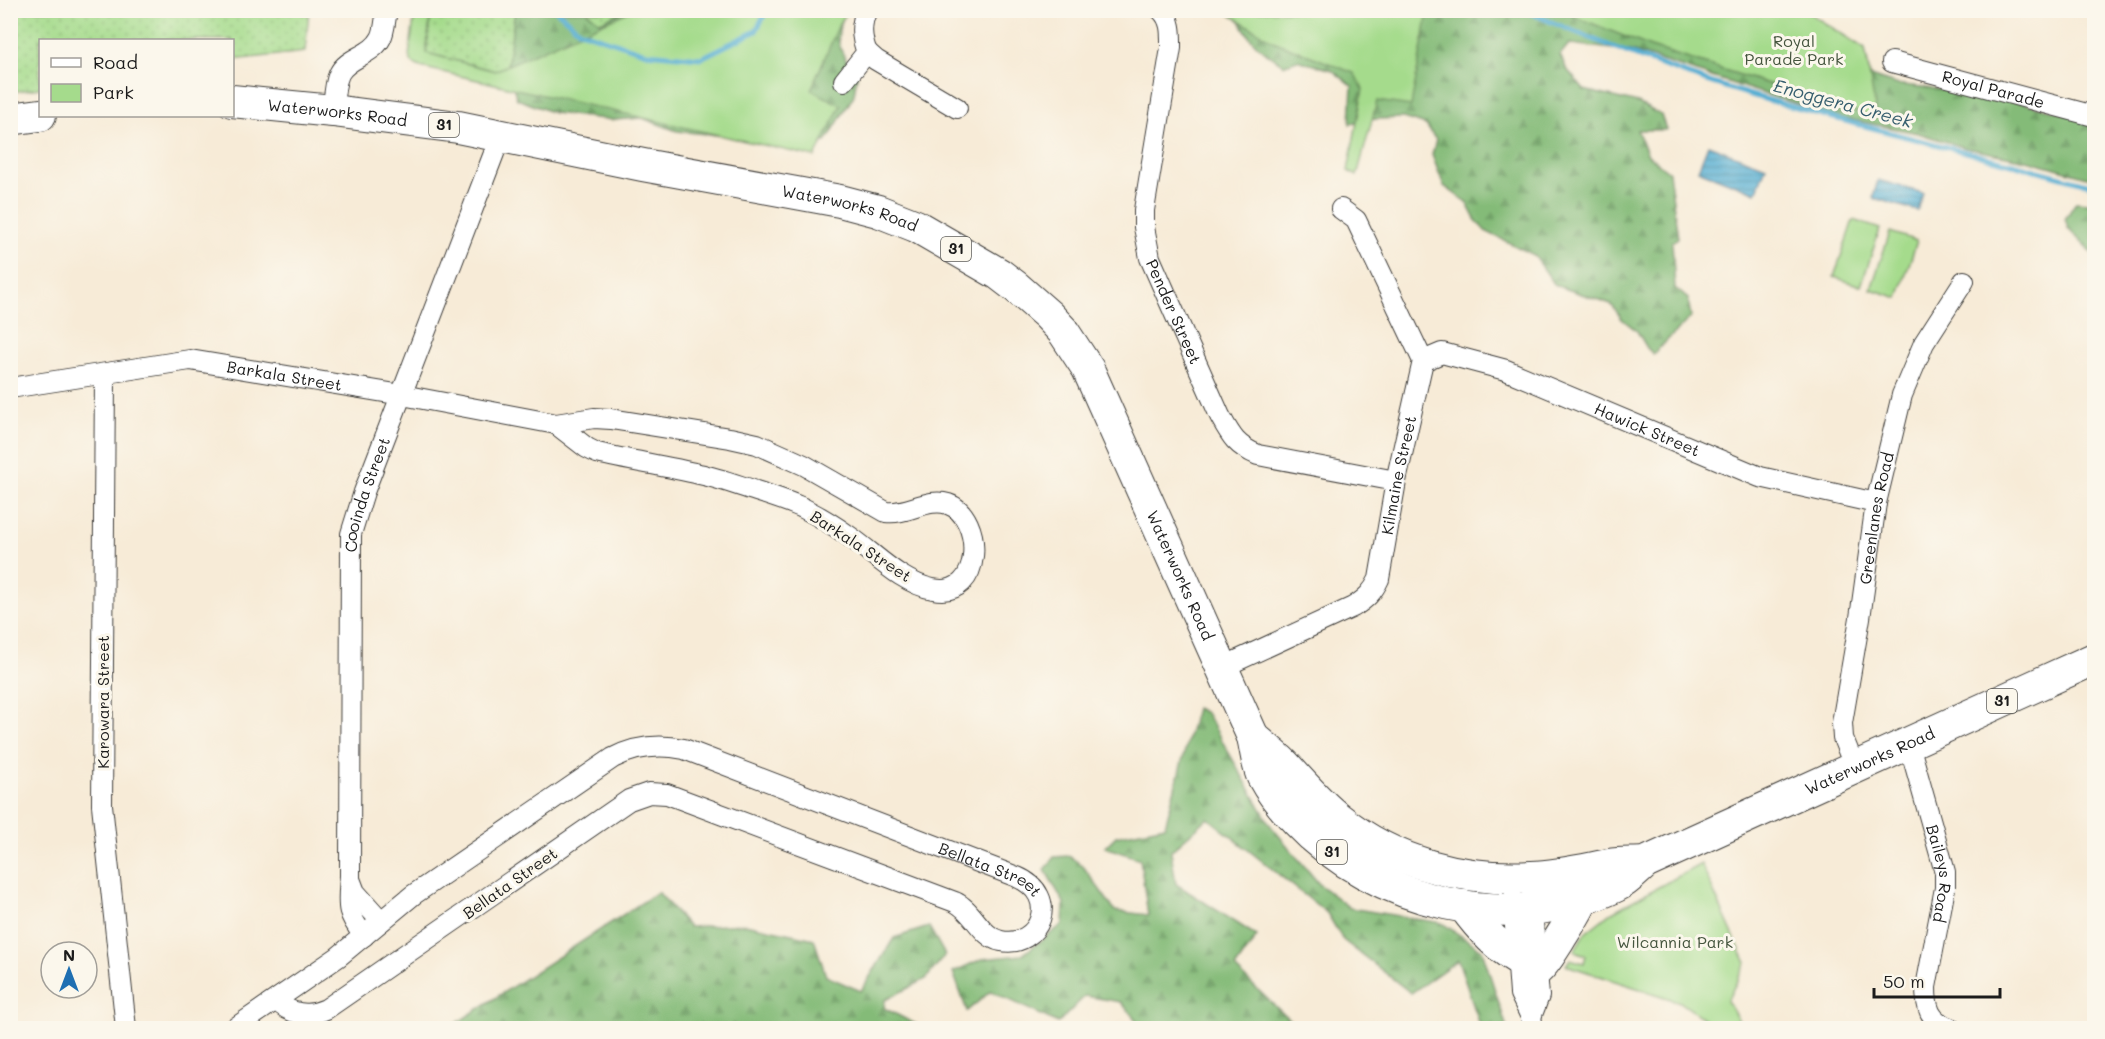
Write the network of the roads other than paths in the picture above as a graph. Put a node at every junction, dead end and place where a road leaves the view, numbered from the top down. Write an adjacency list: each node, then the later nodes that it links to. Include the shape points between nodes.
1 (387, 10): 9 (street, via 378,44 338,75)
2 (867, 10): 4 (street, via 862,28)
3 (1161, 10): 21 (street, Pender Street, via 1170,24 1171,48 1144,227 1150,258 1220,416 1232,438 1244,449)
4 (867, 52): 6 (street); 8 (street)
5 (1892, 62): 11 (street, Royal Parade)
6 (844, 81)
7 (234, 101): 9 (main road, Waterworks Road / 31)
8 (957, 108)
9 (333, 111): 13 (main road, Waterworks Road / 31)
10 (39, 115): 12 (main road)
11 (2094, 116)
12 (10, 119)
13 (501, 135): 19 (street, Cooinda Street); 24 (main road, Waterworks Road / 31, via 859,205 916,226 1016,287 1063,331 1088,369)
14 (1341, 209): 16 (street, via 1356,220)
15 (1964, 282): 22 (street, Greenlanes Road, via 1924,343 1902,395)
16 (1423, 361): 21 (street, Kilmaine Street); 22 (street, Hawick Street, via 1442,353 1506,370 1760,477)
17 (105, 374): 18 (street, Barkala Street); 19 (street, Barkala Street, via 190,360); 40 (street, Karowara Street, via 102,805)
18 (10, 388)
19 (402, 395): 20 (street, Barkala Street); 29 (street, Cooinda Street, via 351,534)
20 (556, 424): 20 (street, Barkala Street, via 605,418 730,438 789,457 886,512 933,503 950,504 961,512 970,531 973,549 968,576 958,587 927,588 801,507 712,477 597,453)
21 (1396, 481): 24 (street, Kilmaine Street, via 1379,579 1365,600)
22 (1876, 502): 27 (street, Greenlanes Road, via 1842,723 1843,738)
23 (2094, 659): 26 (main road, Waterworks Road / 31)
24 (1221, 668): 25 (main road, Waterworks Road / 31)
25 (1253, 737): 30 (main road, Waterworks Road / 31, via 1339,819 1372,841 1436,868); 32 (main road, Waterworks Road / 31, via 1262,775 1291,815 1317,841 1387,885)
26 (1909, 744): 27 (main road, Waterworks Road / 31); 39 (street, Baileys Road, via 1945,872 1926,987 1926,1004)
27 (1855, 768): 28 (main road, Waterworks Road / 31)
28 (1645, 863): 30 (main road, Waterworks Road / 31); 31 (main road, Waterworks Road / 31, via 1619,885)
29 (350, 876): 34 (street, Cooinda Street, via 355,892); 35 (street, Cooinda Street, via 348,911)
30 (1520, 877): 33 (street)
31 (1583, 898): 33 (main road, Waterworks Road / 31); 36 (main road, via 1548,960)
32 (1464, 906): 33 (main road, Waterworks Road / 31); 36 (main road, via 1498,947)
33 (1523, 908): 36 (street)
34 (381, 921): 35 (street, Bellata Street); 37 (street, Bellata Street, via 613,758 653,746 693,753 1017,877 1034,886 1041,906 1034,930 1019,939 1000,941 992,938 956,902 667,794 649,793 630,800 326,1009 299,1013 286,1009)
35 (364, 936): 37 (street, Bellata Street)
36 (1527, 965): 38 (street, via 1539,996)
37 (277, 1000): 41 (street, Bellata Street)
38 (1532, 1023)
39 (1940, 1027)
40 (126, 1029)
41 (236, 1029)

